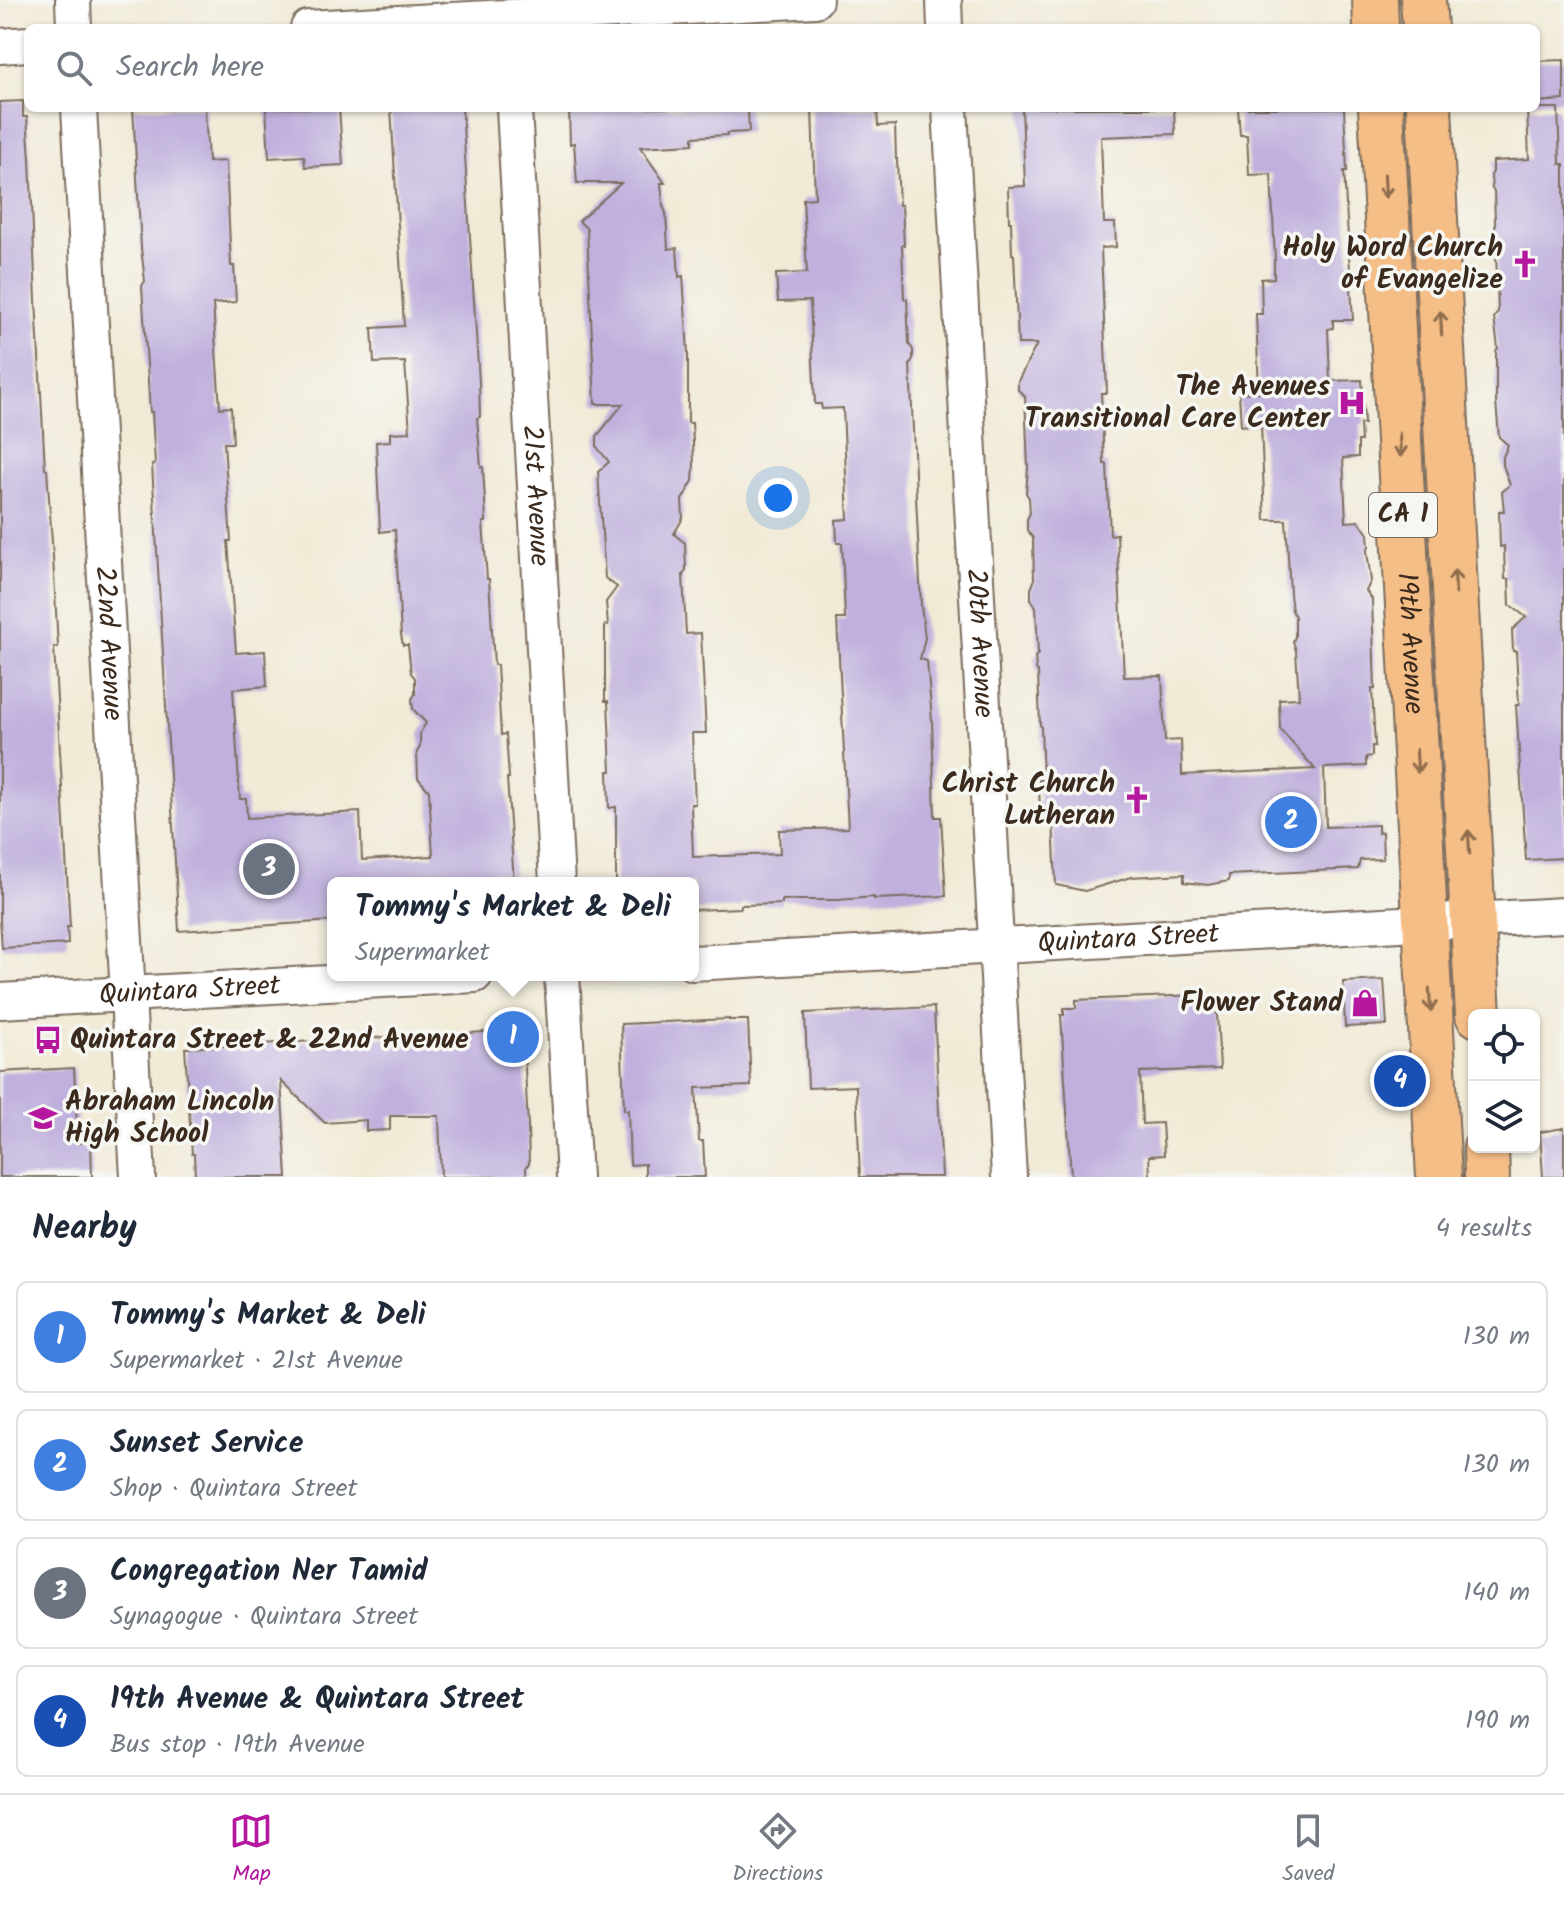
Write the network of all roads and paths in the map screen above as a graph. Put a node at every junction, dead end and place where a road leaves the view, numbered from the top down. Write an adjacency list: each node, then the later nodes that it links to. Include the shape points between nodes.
1 (73, 0): 7 (street)
2 (815, 0): 6 (street)
3 (944, 0): 9 (street)
4 (1375, 0): 10 (highway)
5 (1423, 0): 11 (highway)
6 (509, 15): 8 (street)
7 (74, 24)
8 (370, 24)
9 (945, 24)
10 (1376, 24)
11 (1425, 24)
12 (24, 44): 13 (street)
13 (0, 46)
14 (79, 112): 27 (street, 22nd Avenue)
15 (514, 112): 19 (street, 21st Avenue)
16 (950, 112): 23 (street, 20th Avenue)
17 (1381, 112): 22 (highway, 19th Avenue / CA 1, one-way to 22)
18 (1429, 112): 21 (highway, 19th Avenue / CA 1, one-way to 18)
19 (557, 877)
20 (1564, 915): 21 (street, Quintara Street)
21 (1474, 920): 22 (street, Quintara Street); 29 (highway, 19th Avenue / CA 1)
22 (1425, 922): 23 (street, Quintara Street); 34 (highway, 19th Avenue / CA 1, one-way to 34)
23 (996, 946): 24 (street, Quintara Street); 33 (street, 20th Avenue)
24 (699, 963)
25 (365, 981): 27 (street, Quintara Street)
26 (562, 981): 32 (street)
27 (128, 994): 28 (street, Quintara Street); 31 (street, 22nd Avenue)
28 (0, 1001)
29 (1478, 1009)
30 (1486, 1153): 35 (highway)
31 (138, 1177)
32 (574, 1177)
33 (1009, 1177)
34 (1439, 1177)
35 (1487, 1177)

